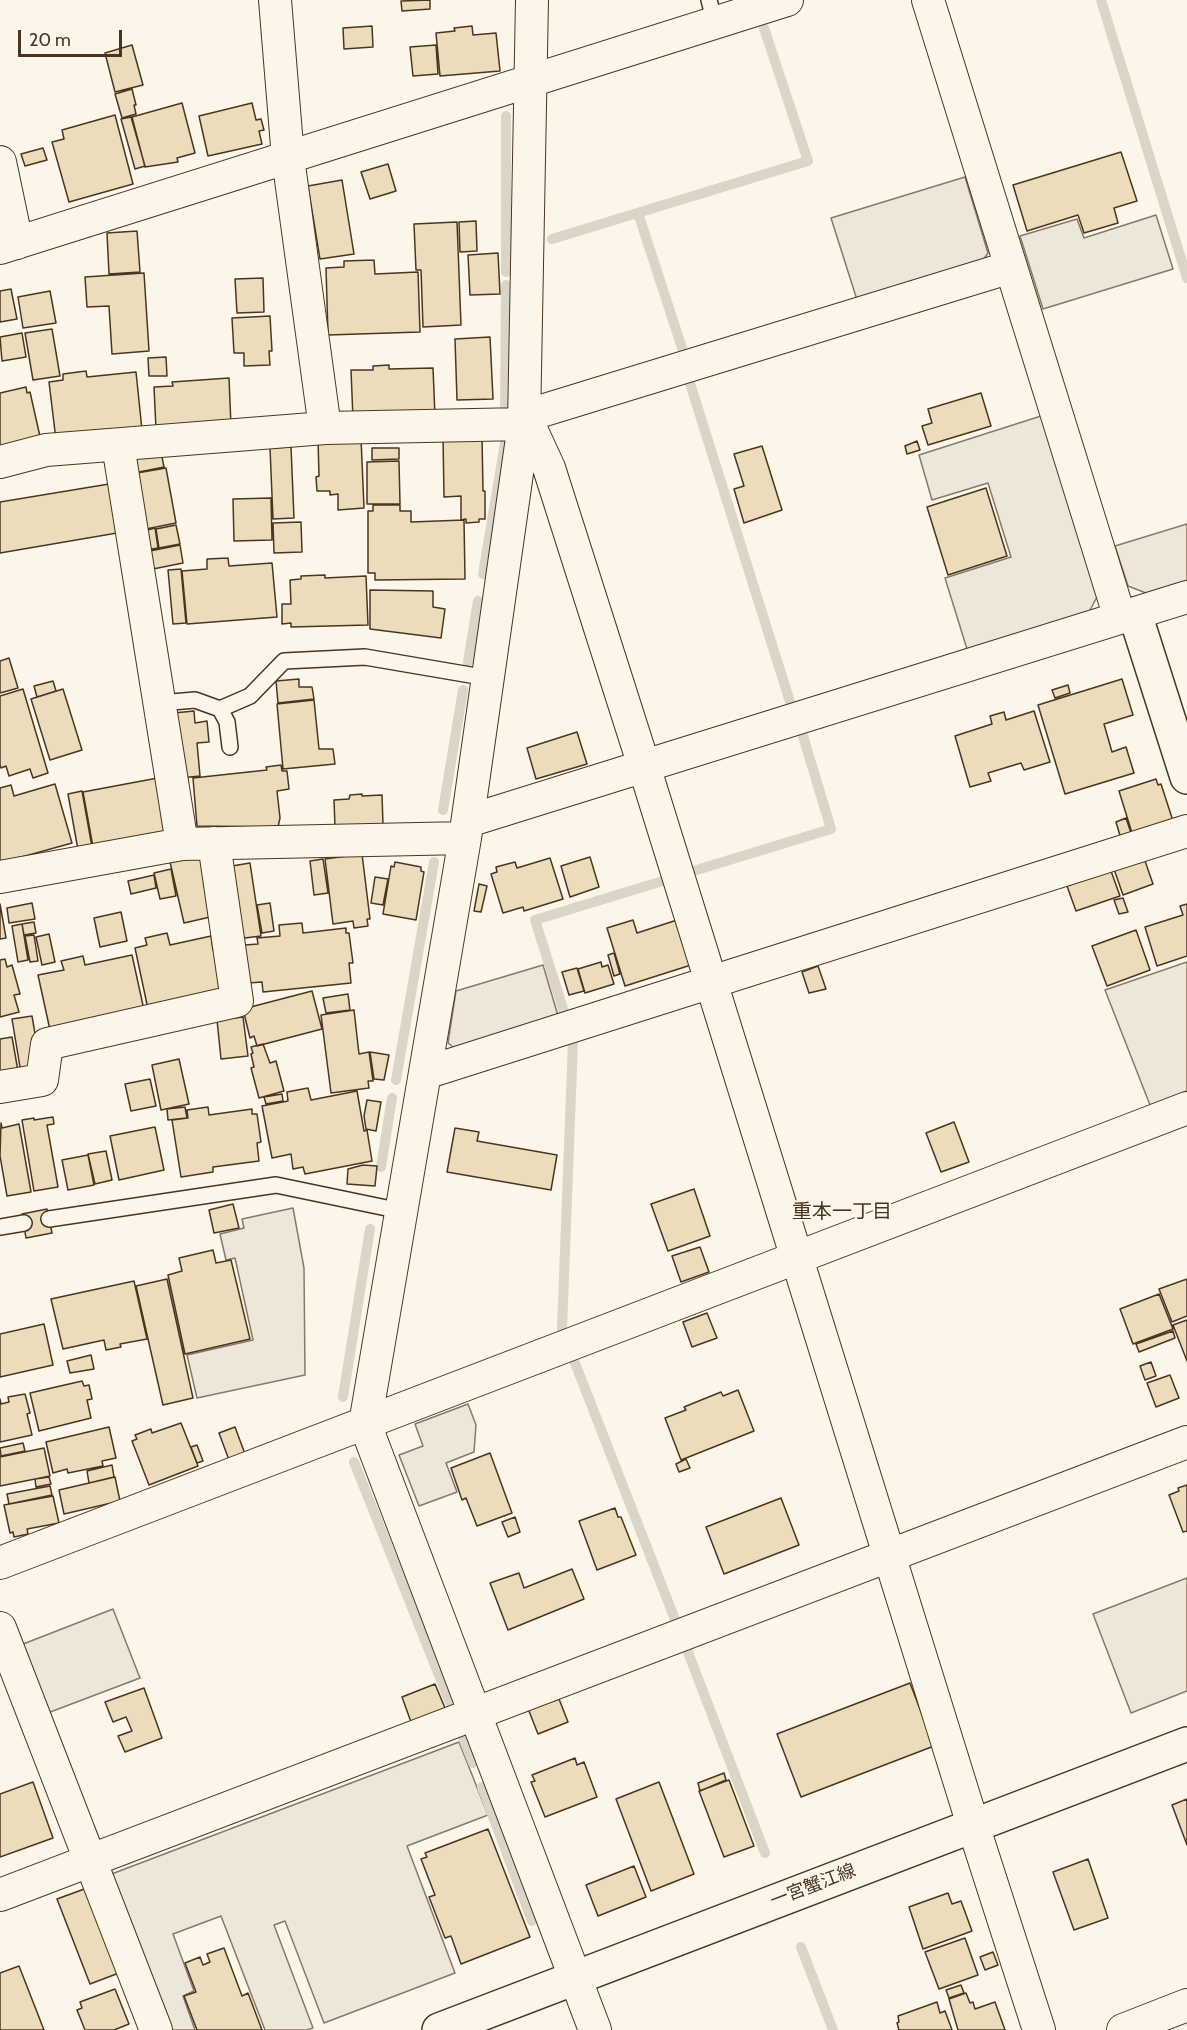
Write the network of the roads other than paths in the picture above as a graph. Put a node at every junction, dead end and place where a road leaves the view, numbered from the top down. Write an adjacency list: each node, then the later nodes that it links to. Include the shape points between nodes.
1 (274, 0): 7 (street)
2 (532, 0): 6 (street)
3 (787, 0): 5 (street)
4 (928, 0): 10 (street)
5 (712, 11): 6 (street)
6 (531, 80): 7 (street); 11 (street)
7 (288, 158): 9 (street); 12 (street)
8 (0, 162): 9 (street)
9 (9, 245)
10 (1011, 267): 11 (street); 16 (street)
11 (525, 420): 12 (street); 17 (street); 21 (street, via 549,468)
12 (325, 428): 13 (street)
13 (118, 445): 14 (street, via 46,450); 18 (street)
14 (0, 462)
15 (1187, 597): 16 (street)
16 (1127, 616): 21 (street); 22 (main road)
17 (488, 678): 19 (lane, via 365,657 284,662 250,696); 23 (street)
18 (160, 703): 19 (lane, via 195,700); 26 (street)
19 (220, 709): 20 (lane, via 227,722)
20 (230, 747)
21 (644, 766): 23 (street); 28 (street)
22 (1187, 777)
23 (466, 830): 25 (street); 29 (street)
24 (1187, 831): 28 (street)
25 (214, 843): 26 (street); 30 (street, via 237,1001 47,1044 42,1080)
26 (182, 844): 27 (street)
27 (0, 877)
28 (711, 982): 29 (street); 36 (street)
29 (425, 1073): 32 (street)
30 (0, 1087)
31 (1187, 1108): 36 (street)
32 (401, 1211): 33 (lane, via 276,1185); 37 (street)
33 (49, 1219)
34 (24, 1223): 35 (lane)
35 (0, 1227)
36 (796, 1257): 37 (street); 39 (street)
37 (365, 1424): 40 (street); 42 (street)
38 (1187, 1442): 39 (street)
39 (888, 1555): 42 (street); 44 (street)
40 (0, 1563)
41 (0, 1628): 45 (street)
42 (475, 1713): 45 (street); 47 (street)
43 (1187, 1744): 44 (main road, 一宮蟹江線)
44 (972, 1825): 47 (main road, 一宮蟹江線); 52 (street)
45 (90, 1861): 46 (street); 49 (street)
46 (0, 1895)
47 (575, 1977): 50 (main road, 一宮蟹江線); 51 (street)
48 (1187, 2005): 53 (street)
49 (156, 2030)
50 (439, 2030)
51 (595, 2030)
52 (1039, 2030)
53 (1123, 2030)

